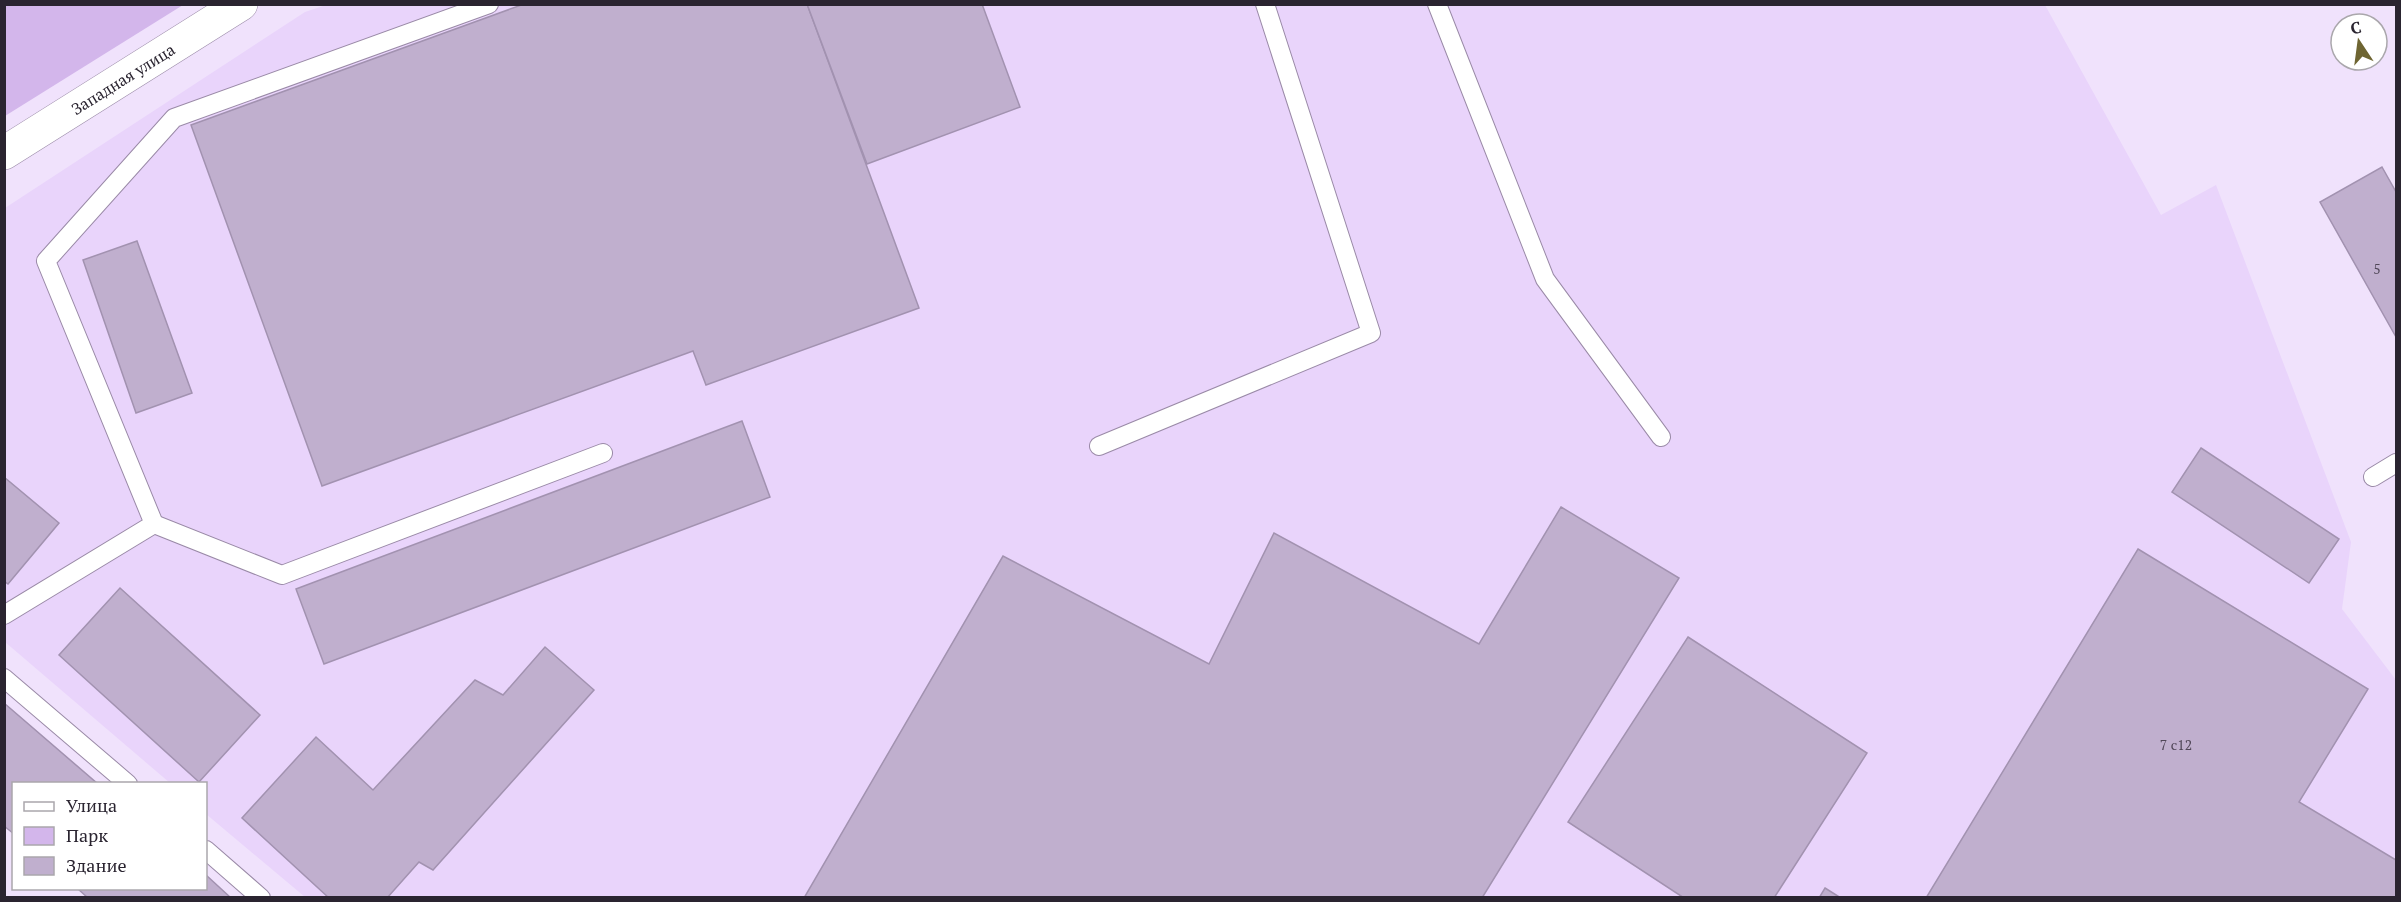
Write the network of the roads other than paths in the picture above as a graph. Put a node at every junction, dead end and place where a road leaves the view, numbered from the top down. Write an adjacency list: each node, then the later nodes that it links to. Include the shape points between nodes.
1 (242, 4): 5 (street, Западная улица)
2 (489, 4): 11 (lane, via 174,118 46,261)
3 (1265, 4): 7 (lane, via 1371,333)
4 (1437, 4): 6 (lane, via 1545,279)
5 (4, 153)
6 (1661, 437)
7 (1099, 446)
8 (603, 453): 11 (lane, via 282,575)
9 (2397, 463): 10 (lane)
10 (2373, 477)
11 (153, 524): 12 (lane)
12 (4, 615)
13 (4, 678): 14 (lane)
14 (127, 782)
15 (207, 851): 16 (lane)
16 (261, 897)

